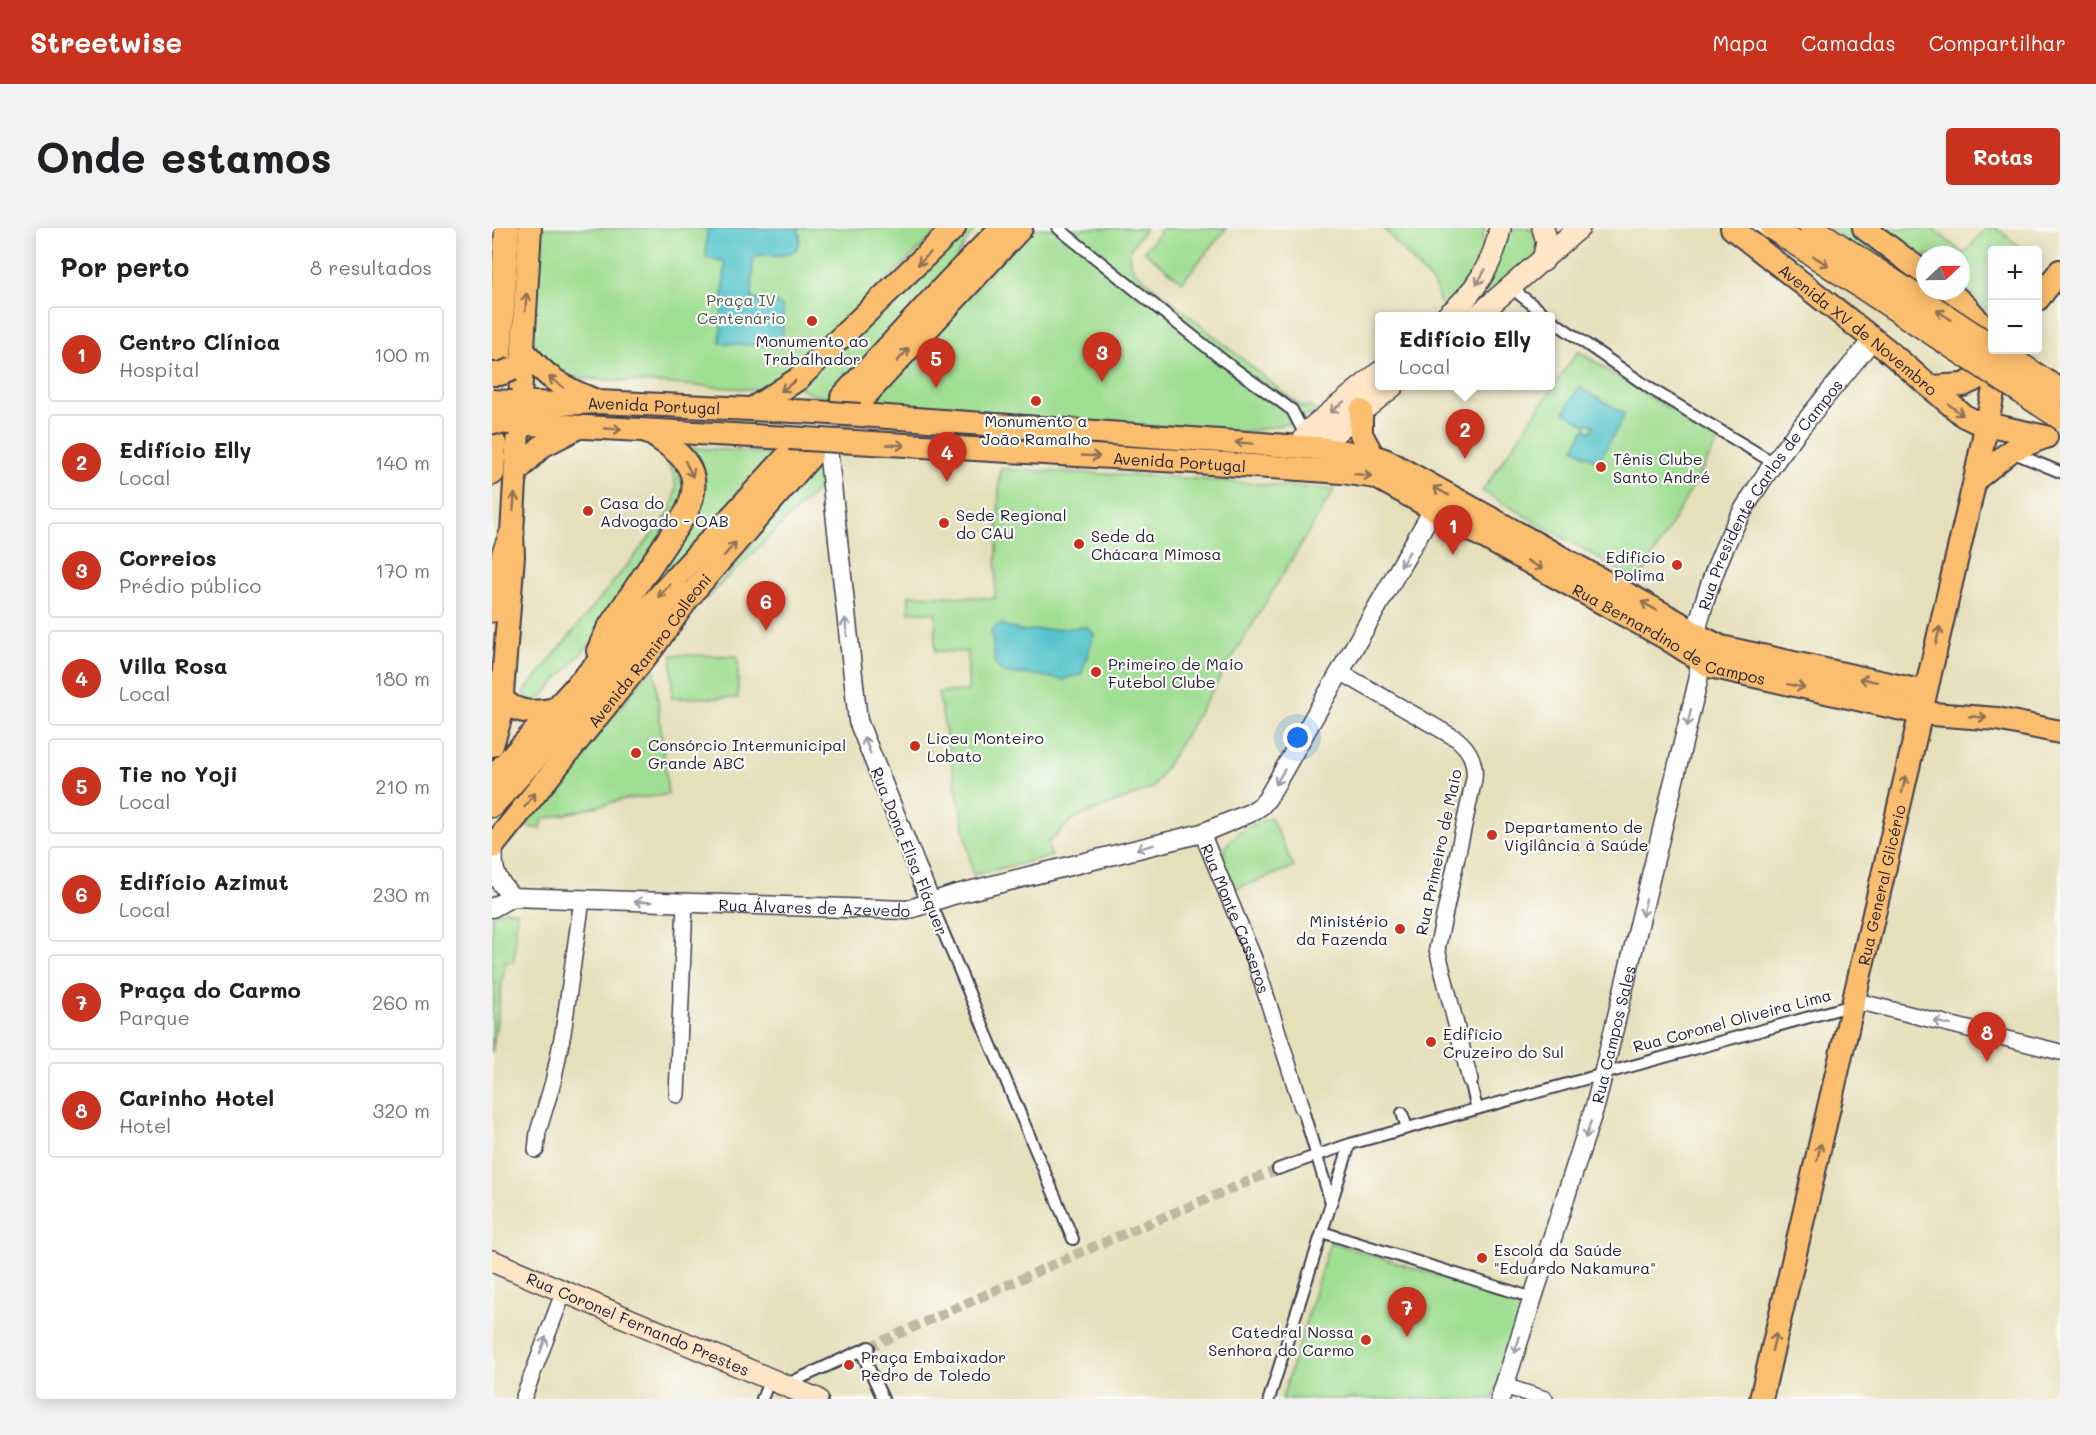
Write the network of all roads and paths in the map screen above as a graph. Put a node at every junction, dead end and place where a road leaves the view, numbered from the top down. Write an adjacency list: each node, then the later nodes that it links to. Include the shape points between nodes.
1 (507, 228): 32 (highway)
2 (530, 228): 32 (main road, one-way to 2)
3 (954, 228): 39 (main road, one-way to 39, via 798,379)
4 (985, 228): 18 (main road)
5 (1001, 228): 18 (main road)
6 (1021, 228): 38 (main road, one-way to 6)
7 (1058, 228): 47 (street, via 1224,361 1292,410)
8 (1500, 228): 22 (main road, one-way to 22, via 1479,281)
9 (1543, 228): 15 (main road, via 1547,242)
10 (1579, 228): 15 (main road)
11 (1732, 228): 27 (main road, Avenida XV de Novembro)
12 (1773, 228): 43 (highway, one-way to 43, bridge)
13 (1812, 228): 28 (highway, one-way to 13, bridge)
14 (1864, 228): 16 (main road)
15 (1543, 261): 19 (main road)
16 (1916, 267)
17 (2060, 271): 20 (main road)
18 (948, 282): 38 (main road)
19 (1513, 286): 23 (main road); 24 (street)
20 (2042, 293)
21 (1957, 300): 26 (main road)
22 (1451, 312)
23 (1482, 312)
24 (1542, 312)
25 (1555, 322): 52 (street, via 1651,389)
26 (1988, 335)
27 (1873, 339): 34 (main road, Avenida XV de Novembro); 52 (street, Rua Presidente Carlos de Campos)
28 (1988, 346)
29 (1995, 354): 34 (main road, via 1971,383)
30 (1997, 354): 44 (main road, Rua General Glicério)
31 (2000, 354): 36 (highway, bridge)
32 (510, 362): 37 (main road, one-way to 32, via 558,384 539,368); 42 (main road)
33 (1375, 376): 47 (main road, one-way to 47, via 1322,419)
34 (1932, 387): 44 (main road, Avenida XV de Novembro, one-way to 44, via 1960,414)
35 (1388, 390): 40 (main road)
36 (2060, 391)
37 (598, 402): 39 (main road, Avenida Portugal); 42 (main road, Avenida Portugal, via 559,404)
38 (855, 403): 41 (main road, Avenida Portugal, bridge); 47 (main road, Avenida Portugal, one-way to 38, via 1145,437)
39 (752, 409): 41 (main road, Avenida Portugal)
40 (1361, 411): 47 (main road); 51 (main road, via 1361,434)
41 (814, 412): 49 (main road)
42 (506, 417): 45 (main road, Avenida Portugal); 54 (highway); 55 (main road)
43 (2060, 417)
44 (1986, 424): 50 (main road, Avenida XV de Novembro, via 2046,437); 57 (main road, Rua General Glicério)
45 (579, 427): 46 (main road, Avenida Portugal, one-way to 46); 55 (main road, via 542,446)
46 (647, 431): 48 (main road, Avenida Portugal); 65 (main road, one-way to 65, via 687,463 694,476 693,495 686,513 608,628)
47 (1308, 443): 51 (main road, Rua Bernardino de Campos); 53 (main road)
48 (789, 446): 49 (main road, Avenida Portugal, bridge); 65 (main road, Avenida Ramiro Colleoni, one-way to 65)
49 (826, 448): 53 (main road, Avenida Portugal, one-way to 53); 60 (main road, Avenida Ramiro Colleoni, one-way to 49); 78 (street, Rua Dona Elisa Fláquer, one-way to 49, via 858,721)
50 (2012, 450): 56 (street); 57 (main road)
51 (1373, 456): 62 (main road, Rua Bernardino de Campos, one-way to 51)
52 (1774, 463): 62 (street, Rua Presidente Carlos de Campos, via 1749,500 1726,547 1698,624)
53 (1304, 470): 58 (main road, Rua Bernardino de Campos, one-way to 58, via 1376,477)
54 (492, 472)
55 (516, 472): 59 (main road, one-way to 55)
56 (2060, 472)
57 (1975, 480): 67 (main road, Rua General Glicério, one-way to 57)
58 (1434, 508): 63 (main road, Rua Bernardino de Campos, one-way to 63); 64 (street, Rua Monte Casseros, one-way to 64)
59 (512, 533): 61 (highway); 66 (main road)
60 (691, 594): 72 (highway, via 657,621); 74 (main road, Avenida Ramiro Colleoni, one-way to 60, via 654,646)
61 (492, 610)
62 (1699, 636): 63 (street, Rua Presidente Carlos de Campos); 67 (main road, Rua Bernardino de Campos, one-way to 62, via 1720,647)
63 (1700, 661): 67 (main road, Rua Bernardino de Campos, one-way to 67, via 1710,666); 82 (street, Rua Campos Sales, one-way to 82)
64 (1340, 672): 73 (street, Rua Monte Casseros, one-way to 73, via 1262,806); 83 (street, Rua Primeiro de Maio, via 1457,739 1474,763 1474,779 1437,949)
65 (587, 674): 68 (main road, Avenida Ramiro Colleoni)
66 (502, 698): 68 (main road, via 525,712); 70 (main road)
67 (1922, 702): 69 (main road, Rua Bernardino de Campos, one-way to 69); 80 (main road, Rua General Glicério, one-way to 67)
68 (556, 709): 71 (main road, Avenida Ramiro Colleoni)
69 (2060, 732)
70 (492, 745)
71 (492, 778)
72 (492, 805)
73 (1202, 833): 78 (street, Rua Álvares de Azevedo, one-way to 78); 85 (street, Rua Monte Casseros, via 1255,961)
74 (493, 846): 75 (street, via 495,875)
75 (512, 897): 76 (street, Rua Álvares de Azevedo); 79 (street)
76 (582, 900): 77 (street, Rua Álvares de Azevedo, one-way to 76); 90 (street, via 563,1033)
77 (685, 903): 78 (street, Rua Álvares de Azevedo, via 907,910); 84 (street)
78 (931, 903): 95 (street, Rua Dona Elisa Fláquer)
79 (492, 908)
80 (1853, 1005): 81 (street, Rua Coronel Oliveira Lima, one-way to 80, via 1865,1003); 82 (street, Rua Coronel Oliveira Lima); 107 (main road, Rua General Glicério, one-way to 80)
81 (2060, 1052)
82 (1604, 1074): 86 (street, Rua Coronel Oliveira Lima); 98 (street, Rua Campos Sales, one-way to 98)
83 (1470, 1080): 86 (street, Rua Primeiro de Maio)
84 (677, 1095)
85 (1302, 1107): 91 (street, Rua Monte Casseros)
86 (1477, 1109): 88 (street, Rua Coronel Oliveira Lima)
87 (1402, 1113): 88 (street)
88 (1407, 1128): 89 (street, Rua Coronel Oliveira Lima)
89 (1350, 1143): 91 (street, Rua Coronel Oliveira Lima); 93 (street)
90 (536, 1150)
91 (1317, 1154): 92 (street, Rua Coronel Oliveira Lima); 93 (street, Rua Monte Casseros)
92 (1278, 1169)
93 (1331, 1203): 94 (street)
94 (1322, 1232): 98 (street); 105 (street)
95 (1073, 1239)
96 (492, 1261): 97 (main road, Rua Coronel Fernando Prestes)
97 (564, 1291): 99 (main road, Rua Coronel Fernando Prestes); 101 (street, one-way to 97)
98 (1533, 1298): 100 (street, Rua Campos Sales, one-way to 100)
99 (777, 1382): 102 (street); 103 (main road); 104 (street, via 866,1349)
100 (1502, 1392): 106 (street)
101 (523, 1399)
102 (762, 1399)
103 (817, 1399)
104 (884, 1399)
105 (1269, 1399)
106 (1545, 1399)
107 (1761, 1399)

